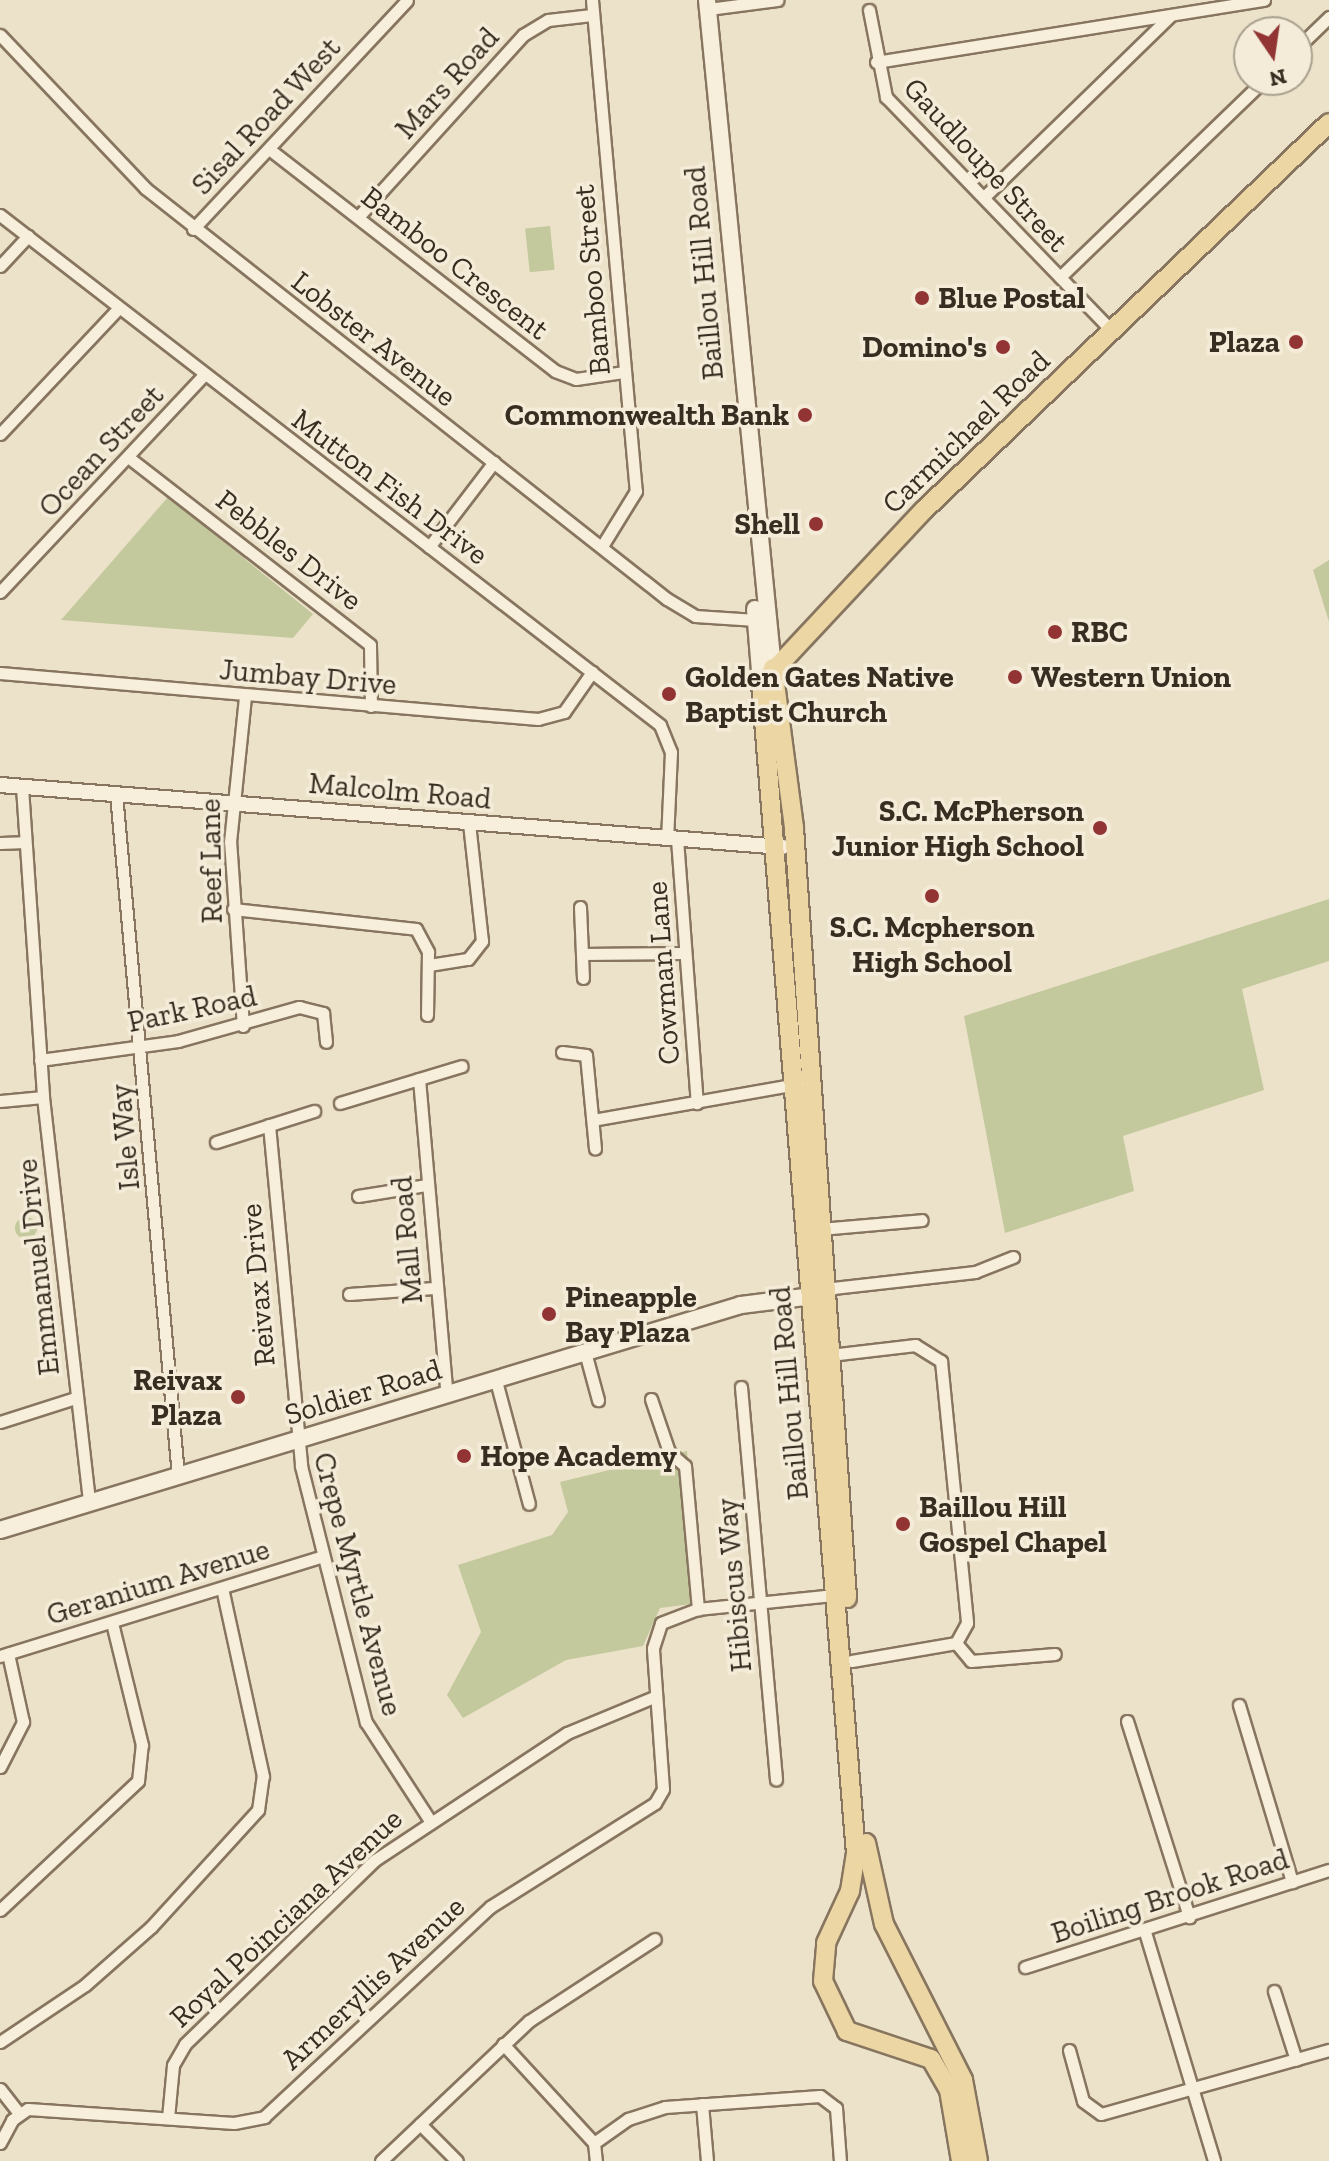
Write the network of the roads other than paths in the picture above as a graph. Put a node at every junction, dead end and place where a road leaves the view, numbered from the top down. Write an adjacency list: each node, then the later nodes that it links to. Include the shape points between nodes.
1 (407, 0): 15 (street, Sisal Road West)
2 (592, 0): 7 (street, Bamboo Street)
3 (777, 0): 5 (street)
4 (1264, 0): 8 (street)
5 (708, 4): 30 (main road, Baillou Hill Road)
6 (869, 10): 12 (street, Gaudloupe Street)
7 (592, 15): 18 (street, Mars Road, via 548,20 523,35); 25 (street, Bamboo Street)
8 (1170, 16): 12 (street); 16 (street)
9 (1329, 17): 10 (street)
10 (1313, 32)
11 (0, 35): 19 (street, Lobster Avenue, via 145,188)
12 (876, 62): 16 (street, Gaudloupe Street, via 886,97)
13 (1247, 96): 22 (street)
14 (1329, 123): 24 (main road, Carmichael Road)
15 (269, 149): 18 (street, Bamboo Crescent); 19 (street, Sisal Road West)
16 (985, 196): 22 (street, Gaudloupe Street)
17 (0, 215): 20 (street, Mutton Fish Drive)
18 (358, 217): 25 (street, Bamboo Crescent, via 555,371 576,379)
19 (193, 229): 29 (street, Lobster Avenue)
20 (28, 236): 21 (street); 23 (street, Mutton Fish Drive)
21 (0, 266)
22 (1060, 277): 24 (street, Gaudloupe Street)
23 (116, 311): 26 (street, Mutton Fish Drive); 27 (street)
24 (1112, 331): 35 (main road, Carmichael Road)
25 (624, 372): 31 (street, Bamboo Street, via 636,491)
26 (203, 376): 28 (street, Ocean Street); 32 (street, Mutton Fish Drive)
27 (0, 434)
28 (128, 457): 33 (street, Ocean Street); 42 (street, Pebbles Drive, via 370,645)
29 (494, 462): 31 (street, Lobster Avenue); 32 (street)
30 (756, 540): 34 (main road, Baillou Hill Road); 36 (main road, Baillou Hill Road)
31 (602, 546): 34 (street, Lobster Avenue, via 695,616)
32 (429, 547): 37 (street, Mutton Fish Drive)
33 (0, 592)
34 (756, 620): 39 (main road, Baillou Hill Road)
35 (794, 646): 36 (main road, Carmichael Road); 41 (main road)
36 (773, 668): 39 (main road, Carmichael Road); 41 (main road, Baillou Hill Road)
37 (592, 672): 42 (street, Jumbay Drive, via 572,704 551,717); 48 (street, Mutton Fish Drive, via 666,735)
38 (0, 673): 40 (street, Jumbay Drive)
39 (761, 684): 51 (main road, Baillou Hill Road)
40 (245, 696): 42 (street, Jumbay Drive); 46 (street, Reef Lane)
41 (779, 704): 51 (main road, Baillou Hill Road)
42 (371, 706)
43 (0, 785): 44 (street, Malcolm Road)
44 (22, 787): 45 (street, Malcolm Road); 49 (street, Emmanuel Drive)
45 (116, 794): 46 (street, Malcolm Road); 61 (street, Isle Way)
46 (232, 804): 47 (street, Malcolm Road); 53 (street, Reef Lane)
47 (469, 823): 48 (street, Malcolm Road); 56 (street, via 482,941 468,959)
48 (672, 839): 51 (street, Malcolm Road); 54 (street, Cowman Lane)
49 (25, 842): 50 (street); 63 (street, Emmanuel Drive)
50 (0, 843)
51 (786, 847): 66 (main road, Baillou Hill Road)
52 (580, 907): 55 (street)
53 (233, 909): 56 (street, via 405,924 423,939); 59 (street, Reef Lane)
54 (684, 953): 55 (street); 70 (street, Cowman Lane)
55 (582, 954): 57 (street)
56 (429, 965): 58 (street)
57 (583, 978)
58 (427, 1015)
59 (243, 1026): 60 (street, Park Road, via 311,1007 323,1013); 61 (street, Park Road)
60 (326, 1042)
61 (140, 1046): 63 (street, Park Road); 94 (street, Isle Way)
62 (562, 1052): 72 (street, via 586,1055)
63 (40, 1060): 67 (street, Emmanuel Drive)
64 (462, 1066): 65 (street)
65 (419, 1079): 69 (street); 76 (street, Mall Road)
66 (802, 1084): 70 (street); 79 (main road, Baillou Hill Road); 82 (main road, Baillou Hill Road)
67 (43, 1097): 68 (street); 89 (street, Emmanuel Drive)
68 (0, 1101)
69 (340, 1103)
70 (697, 1103): 72 (street)
71 (314, 1111): 73 (street)
72 (593, 1120): 75 (street)
73 (269, 1125): 74 (street); 93 (street, Reivax Drive)
74 (216, 1142)
75 (595, 1149)
76 (427, 1185): 77 (street); 81 (street, Mall Road)
77 (358, 1196)
78 (922, 1220): 79 (street)
79 (820, 1229): 82 (main road, Baillou Hill Road)
80 (1013, 1257): 82 (street, via 975,1272)
81 (434, 1288): 83 (street); 88 (street, Mall Road)
82 (820, 1289): 84 (main road, Soldier Road, via 741,1305); 85 (main road, Baillou Hill Road); 100 (main road, Baillou Hill Road)
83 (349, 1294)
84 (585, 1352): 86 (main road, Soldier Road); 91 (street)
85 (830, 1355): 104 (street, via 915,1345 941,1361 967,1623); 107 (main road, Baillou Hill Road)
86 (496, 1381): 88 (main road, Soldier Road); 96 (street)
87 (741, 1387): 101 (street, Hibiscus Way)
88 (447, 1396): 93 (main road, Soldier Road)
89 (75, 1398): 92 (street); 95 (street, Emmanuel Drive)
90 (651, 1399): 102 (street, via 669,1452 685,1466)
91 (598, 1400)
92 (0, 1422)
93 (296, 1442): 94 (main road, Soldier Road); 98 (street, Crepe Myrtle Avenue)
94 (178, 1475): 95 (main road, Soldier Road)
95 (89, 1503): 97 (main road, Soldier Road)
96 (529, 1504)
97 (0, 1530)
98 (323, 1556): 99 (street, Geranium Avenue); 113 (street, Crepe Myrtle Avenue, via 366,1722)
99 (222, 1588): 103 (street, Geranium Avenue); 125 (street, via 263,1776 258,1810 151,1927 85,1985)
100 (834, 1595): 101 (street, Armeryllis Avenue); 117 (main road, Baillou Hill Road, via 856,1854)
101 (759, 1604): 102 (street, Armeryllis Avenue); 112 (street, Hibiscus Way)
102 (698, 1609): 108 (street, Armeryllis Avenue, via 661,1623)
103 (112, 1623): 106 (street, Geranium Avenue); 118 (street, via 142,1745 138,1781)
104 (956, 1643): 105 (street, via 971,1661); 107 (street)
105 (1055, 1654)
106 (4, 1655): 111 (street, via 23,1722)
107 (852, 1661): 116 (main road, Baillou Hill Road)
108 (654, 1697): 113 (street, Royal Poinciana Avenue, via 567,1733); 135 (street, Armeryllis Avenue, via 663,1789 646,1813 490,1907 264,2117 234,2123)
109 (1239, 1705): 115 (street)
110 (1127, 1721): 119 (street)
111 (0, 1767)
112 (776, 1779)
113 (429, 1819): 135 (street, Royal Poinciana Avenue, via 375,1860 185,2044 173,2065)
114 (1329, 1870): 115 (street, Boiling Brook Road)
115 (1292, 1882): 119 (street, Boiling Brook Road)
116 (875, 1897): 117 (main road); 124 (main road, Baillou Hill Road)
117 (847, 1899): 129 (main road, Baillou Hill Road, via 824,1955 831,2009 856,2036)
118 (0, 1910)
119 (1189, 1917): 120 (street, Boiling Brook Road)
120 (1145, 1932): 122 (street, Boiling Brook Road); 132 (street)
121 (655, 1939): 126 (street)
122 (1025, 1967)
123 (1274, 1991): 130 (street)
124 (941, 2031): 129 (main road); 145 (main road, Baillou Hill Road, via 966,2089)
125 (0, 2042)
126 (503, 2044): 136 (street); 138 (street)
127 (1069, 2050): 132 (street, via 1094,2113)
128 (1329, 2050): 130 (street)
129 (921, 2051): 144 (main road, via 949,2090)
130 (1296, 2060): 132 (street)
131 (0, 2089): 134 (street)
132 (1194, 2092): 146 (street)
133 (702, 2104): 138 (street, via 628,2119); 142 (street); 143 (street, via 820,2096 836,2108)
134 (19, 2113): 135 (street, Armeryllis Avenue); 137 (street)
135 (168, 2118)
136 (420, 2124): 139 (street); 140 (street)
137 (0, 2143)
138 (594, 2143): 141 (street)
139 (381, 2161)
140 (457, 2161)
141 (596, 2161)
142 (707, 2161)
143 (840, 2161)
144 (961, 2161)
145 (978, 2161)
146 (1214, 2161)

